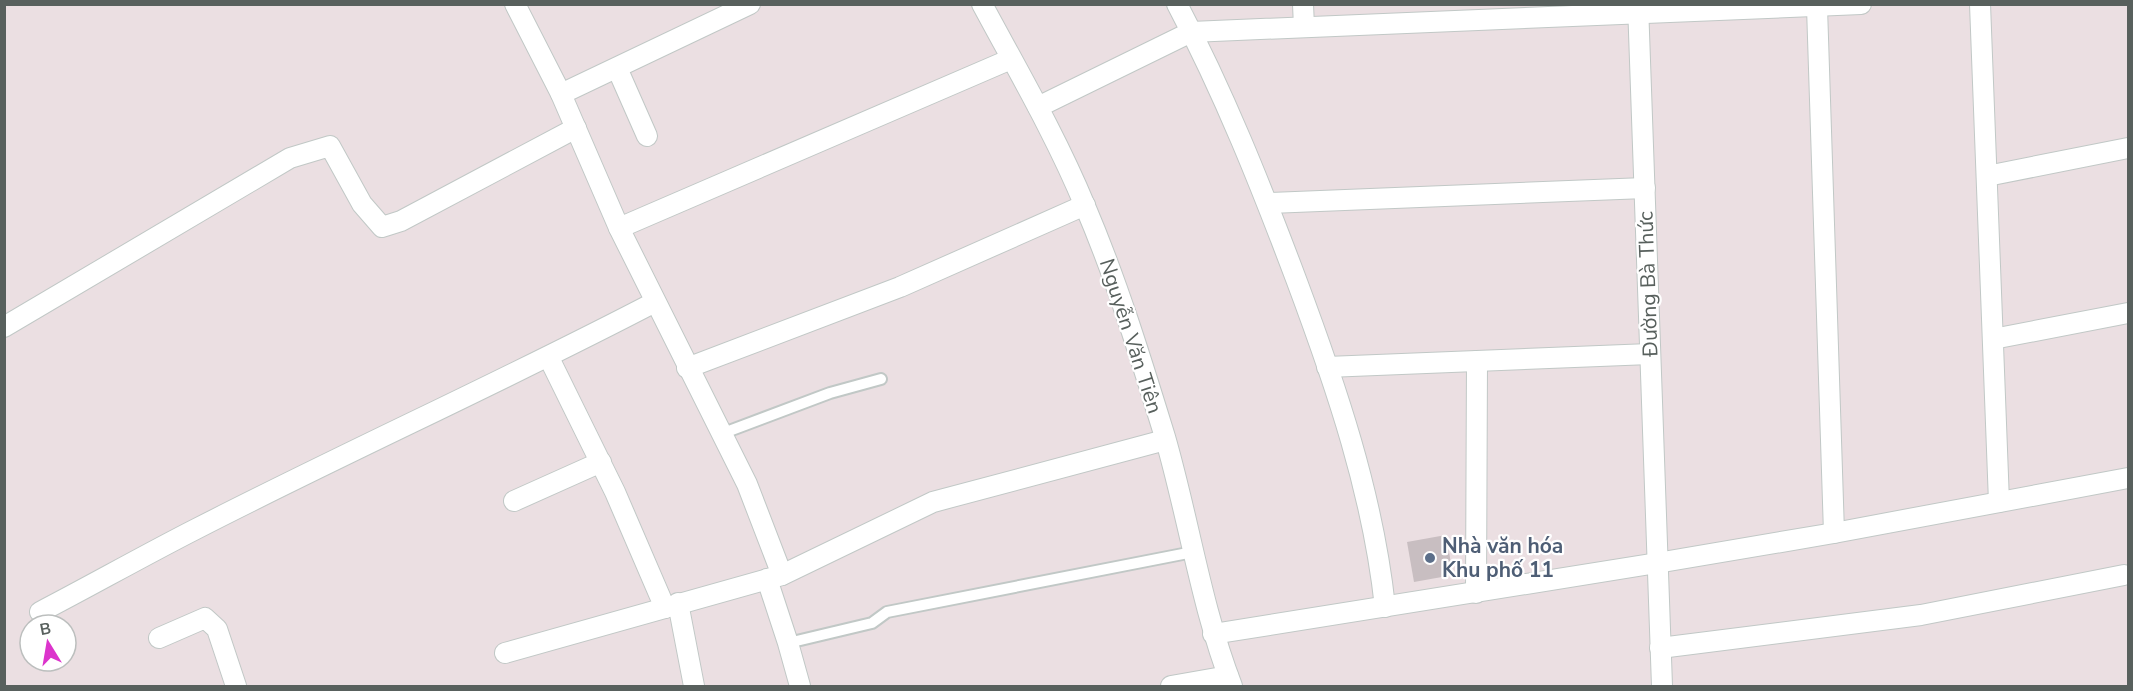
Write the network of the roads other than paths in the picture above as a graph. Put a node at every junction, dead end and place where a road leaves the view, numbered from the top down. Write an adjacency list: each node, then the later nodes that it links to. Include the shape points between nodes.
1 (515, 4): 14 (street)
2 (750, 4): 13 (street)
3 (982, 4): 12 (street, Nguyễn Văn Tiên)
4 (1177, 4): 11 (street)
5 (1303, 4): 10 (street)
6 (1861, 4): 8 (street)
7 (1980, 4): 19 (street)
8 (1817, 7): 9 (street); 40 (street)
9 (1639, 9): 10 (street); 20 (street, Đường Bà Thức)
10 (1304, 27): 11 (street)
11 (1191, 32): 15 (street); 21 (street)
12 (1011, 59): 15 (street, Nguyễn Văn Tiên); 23 (street)
13 (617, 68): 14 (street); 17 (street)
14 (561, 94): 16 (street)
15 (1038, 107): 22 (street, Nguyễn Văn Tiên)
16 (576, 128): 23 (street); 26 (street, via 401,221 382,226 362,204 330,146 290,158)
17 (647, 136)
18 (2128, 148): 19 (street)
19 (1986, 176): 27 (street)
20 (1645, 188): 21 (street); 28 (street, Đường Bà Thức)
21 (1268, 203): 31 (street)
22 (1085, 205): 32 (street, via 900,287); 35 (street, Nguyễn Văn Tiên, via 1117,288)
23 (619, 228): 24 (street)
24 (655, 302): 29 (street); 32 (street)
25 (2128, 313): 27 (street)
26 (4, 327)
27 (1993, 339): 39 (street)
28 (1650, 354): 30 (street); 42 (street, Đường Bà Thức)
29 (549, 358): 36 (street); 48 (street, via 196,529)
30 (1478, 361): 31 (street); 45 (street)
31 (1327, 367): 47 (street, via 1366,499)
32 (687, 368): 34 (street)
33 (881, 380): 34 (lane, via 830,393)
34 (721, 434): 44 (street, via 747,484)
35 (1165, 440): 41 (street, Nguyễn Văn Tiên); 44 (street, via 933,502)
36 (601, 462): 38 (street); 46 (street)
37 (2128, 478): 39 (street)
38 (514, 501)
39 (1999, 502): 40 (street)
40 (1834, 533): 42 (street)
41 (1193, 552): 49 (street, Nguyễn Văn Tiên); 51 (lane, via 887,612 872,623)
42 (1657, 563): 45 (street); 52 (street, Đường Bà Thức)
43 (2124, 575): 52 (street, via 1922,615)
44 (774, 577): 46 (street); 51 (street)
45 (1476, 593): 47 (street)
46 (672, 606): 53 (street); 56 (street)
47 (1385, 607): 49 (street)
48 (40, 612)
49 (1213, 634): 54 (street, Nguyễn Văn Tiên)
50 (159, 638): 55 (street, via 205,618 217,629)
51 (789, 643): 57 (street)
52 (1660, 648): 59 (street, Đường Bà Thức)
53 (505, 653)
54 (1230, 681): 58 (street)
55 (236, 687)
56 (694, 687)
57 (800, 687)
58 (1171, 687)
59 (1662, 687)

